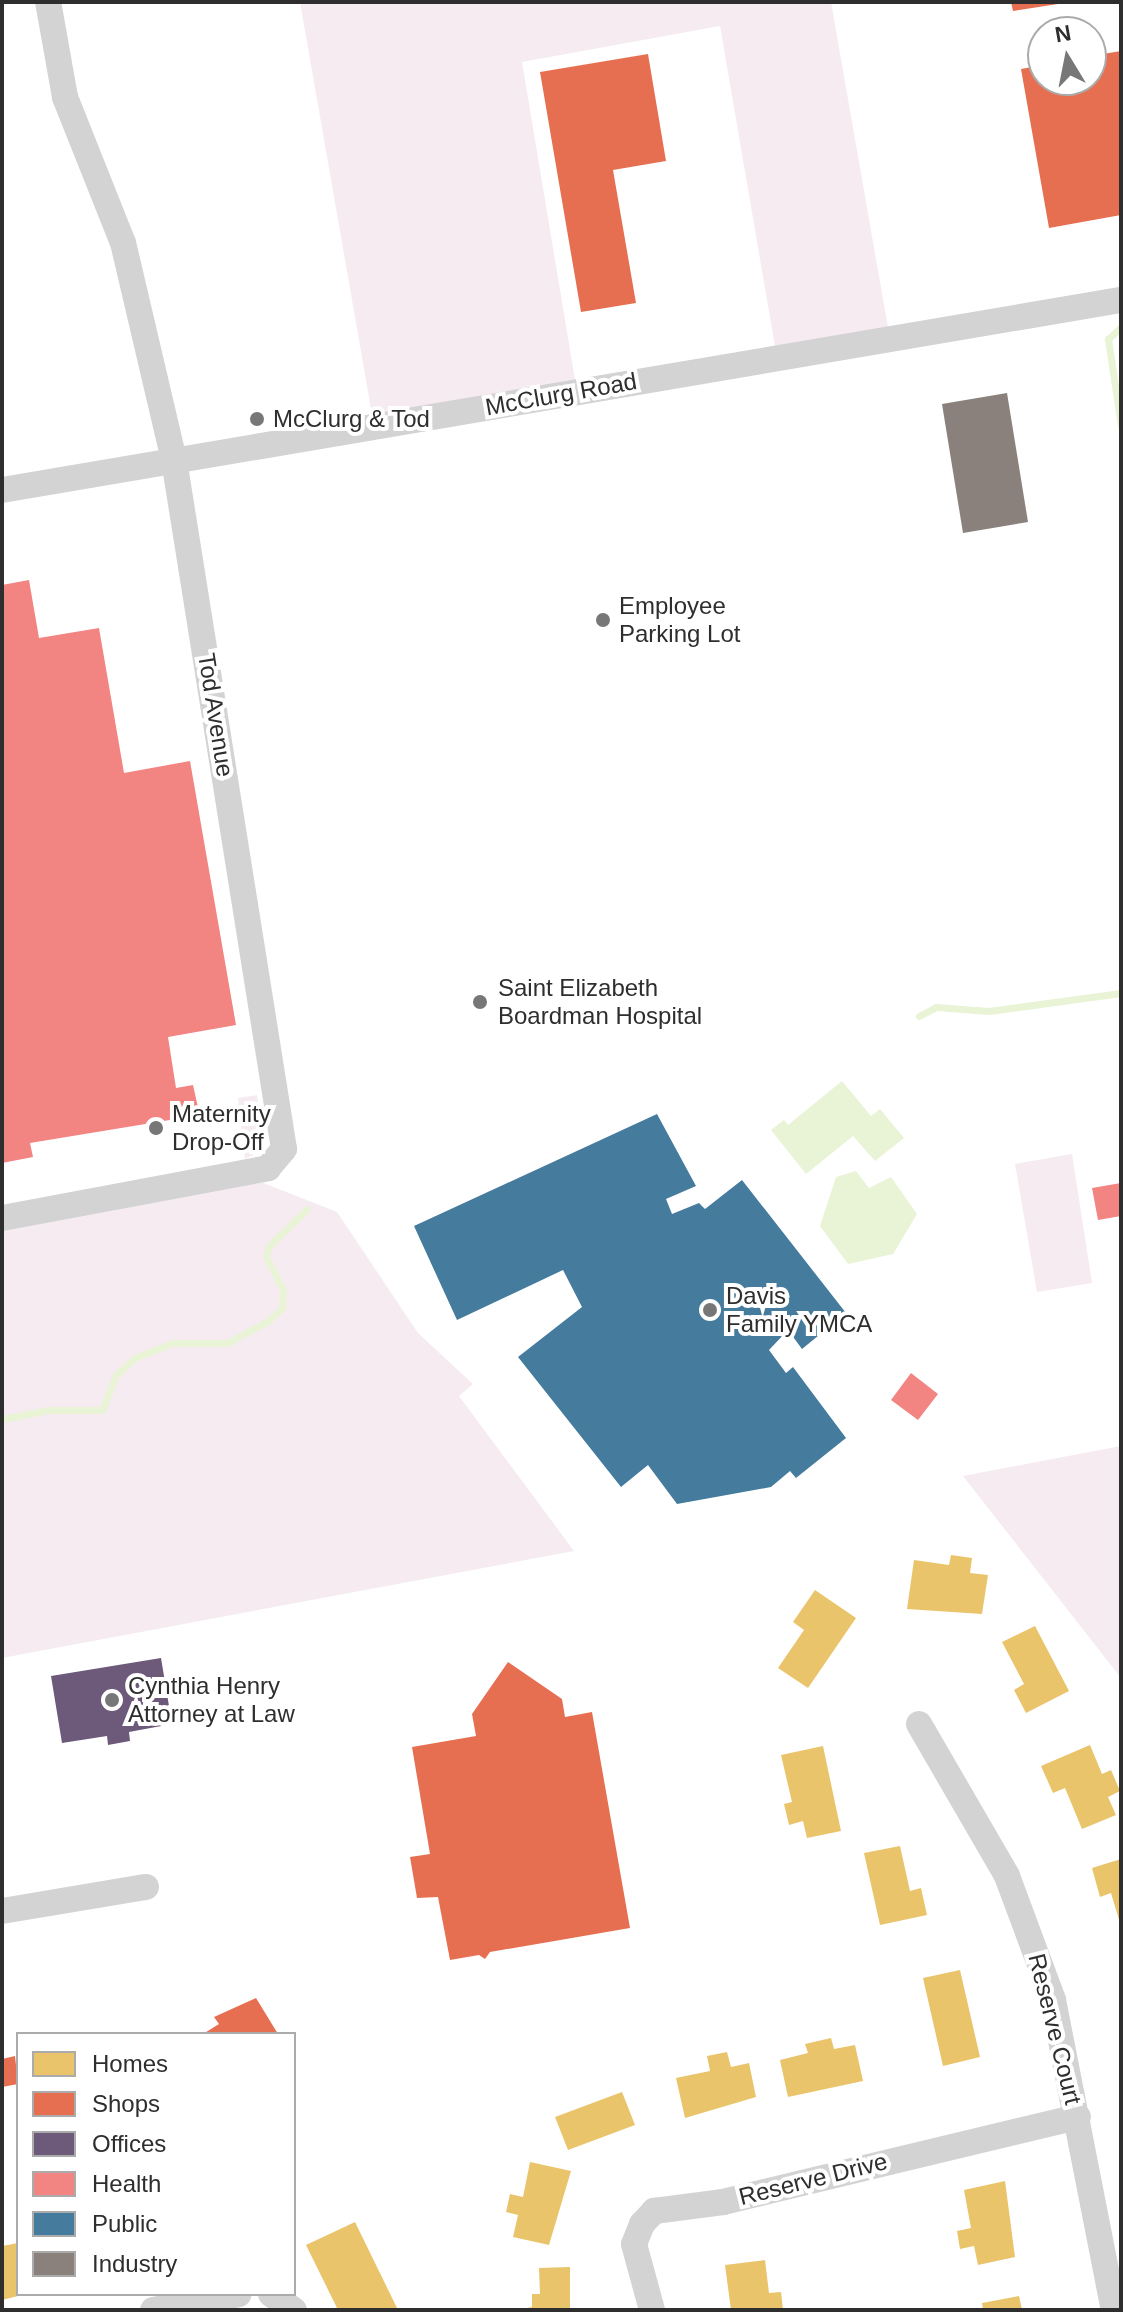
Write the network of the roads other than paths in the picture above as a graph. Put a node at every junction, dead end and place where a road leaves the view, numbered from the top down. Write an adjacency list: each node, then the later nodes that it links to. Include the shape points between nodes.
1 (48, 2): 3 (street, Tod Avenue, via 65,97 123,243)
2 (1121, 300): 3 (street, McClurg Road)
3 (174, 460): 4 (street, McClurg Road); 5 (street, Tod Avenue, via 284,1149 268,1168)
4 (2, 490)
5 (2, 1218)
6 (919, 1724): 9 (street, Reserve Court, via 985,1833 1024,1914 1053,2000)
7 (146, 1887): 8 (street)
8 (2, 1911)
9 (1078, 2117): 14 (street, Reserve Drive, via 723,2202 654,2211 634,2244); 15 (street, Reserve Court)
10 (228, 2296): 12 (street)
11 (274, 2296): 13 (street)
12 (153, 2310)
13 (294, 2310)
14 (652, 2310)
15 (1114, 2310)

